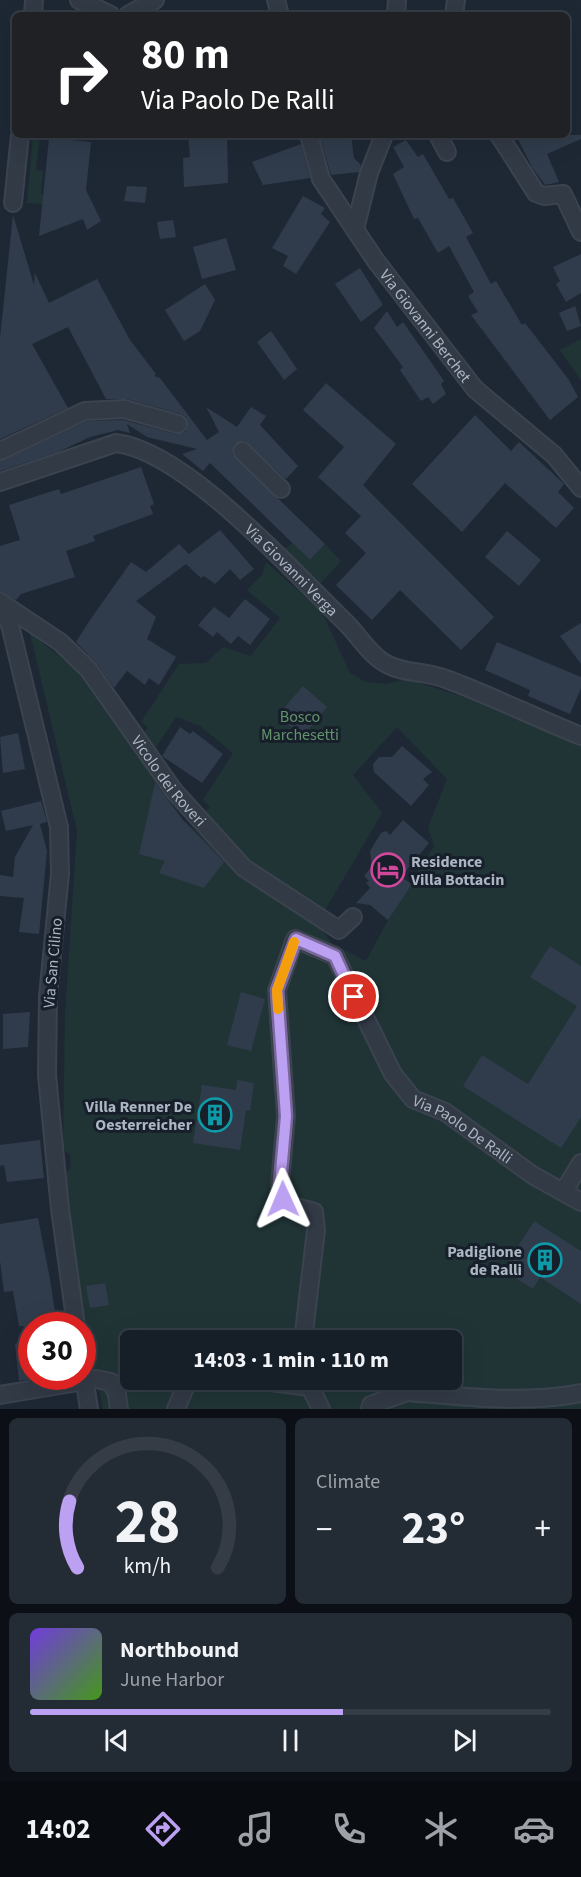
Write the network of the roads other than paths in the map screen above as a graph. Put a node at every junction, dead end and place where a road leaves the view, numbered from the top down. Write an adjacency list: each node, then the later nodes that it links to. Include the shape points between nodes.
1 (79, 0): 3 (street)
2 (155, 0): 4 (street)
3 (105, 12)
4 (133, 12)
5 (20, 138): 11 (street)
6 (310, 138): 12 (street, Via Giovanni Berchet, via 321,179)
7 (383, 138): 12 (street)
8 (440, 138): 10 (street)
9 (501, 138): 13 (street, via 536,193 563,194)
10 (447, 152)
11 (13, 203)
12 (355, 229): 18 (street, Via Giovanni Berchet, via 475,389 555,455)
13 (581, 232)
14 (178, 424): 15 (street, via 124,409 85,411)
15 (0, 451)
16 (242, 451): 19 (street)
17 (0, 482): 22 (street, Via Giovanni Verga, via 116,443 134,445 177,468 234,516 384,663 446,678)
18 (581, 488)
19 (281, 489)
20 (0, 602): 23 (street, Vicolo dei Roveri, via 60,642 88,669 174,791 244,868 339,930)
21 (0, 606): 27 (street, Via San Cilino, via 10,625 59,826 60,874 48,996 47,1075)
22 (581, 736)
23 (353, 917)
24 (581, 1162): 25 (street)
25 (564, 1191): 26 (street, Via Paolo De Ralli); 28 (street, Via Paolo De Ralli, via 534,1176 445,1112 413,1099 393,1074 335,956 296,939 277,990 286,1116 280,1184 283,1199 314,1212 316,1230)
26 (581, 1202)
27 (74, 1312)
28 (304, 1330)
29 (96, 1379): 38 (street, via 111,1382)
30 (21, 1390): 35 (street)
31 (85, 1390): 37 (street)
32 (184, 1390): 39 (street)
33 (312, 1390): 40 (street)
34 (581, 1393): 36 (street, via 551,1399); 43 (street)
35 (0, 1395)
36 (479, 1398): 41 (street, via 407,1392); 42 (street)
37 (88, 1409)
38 (119, 1409)
39 (176, 1409)
40 (321, 1409)
41 (370, 1409)
42 (505, 1409)
43 (557, 1409)

